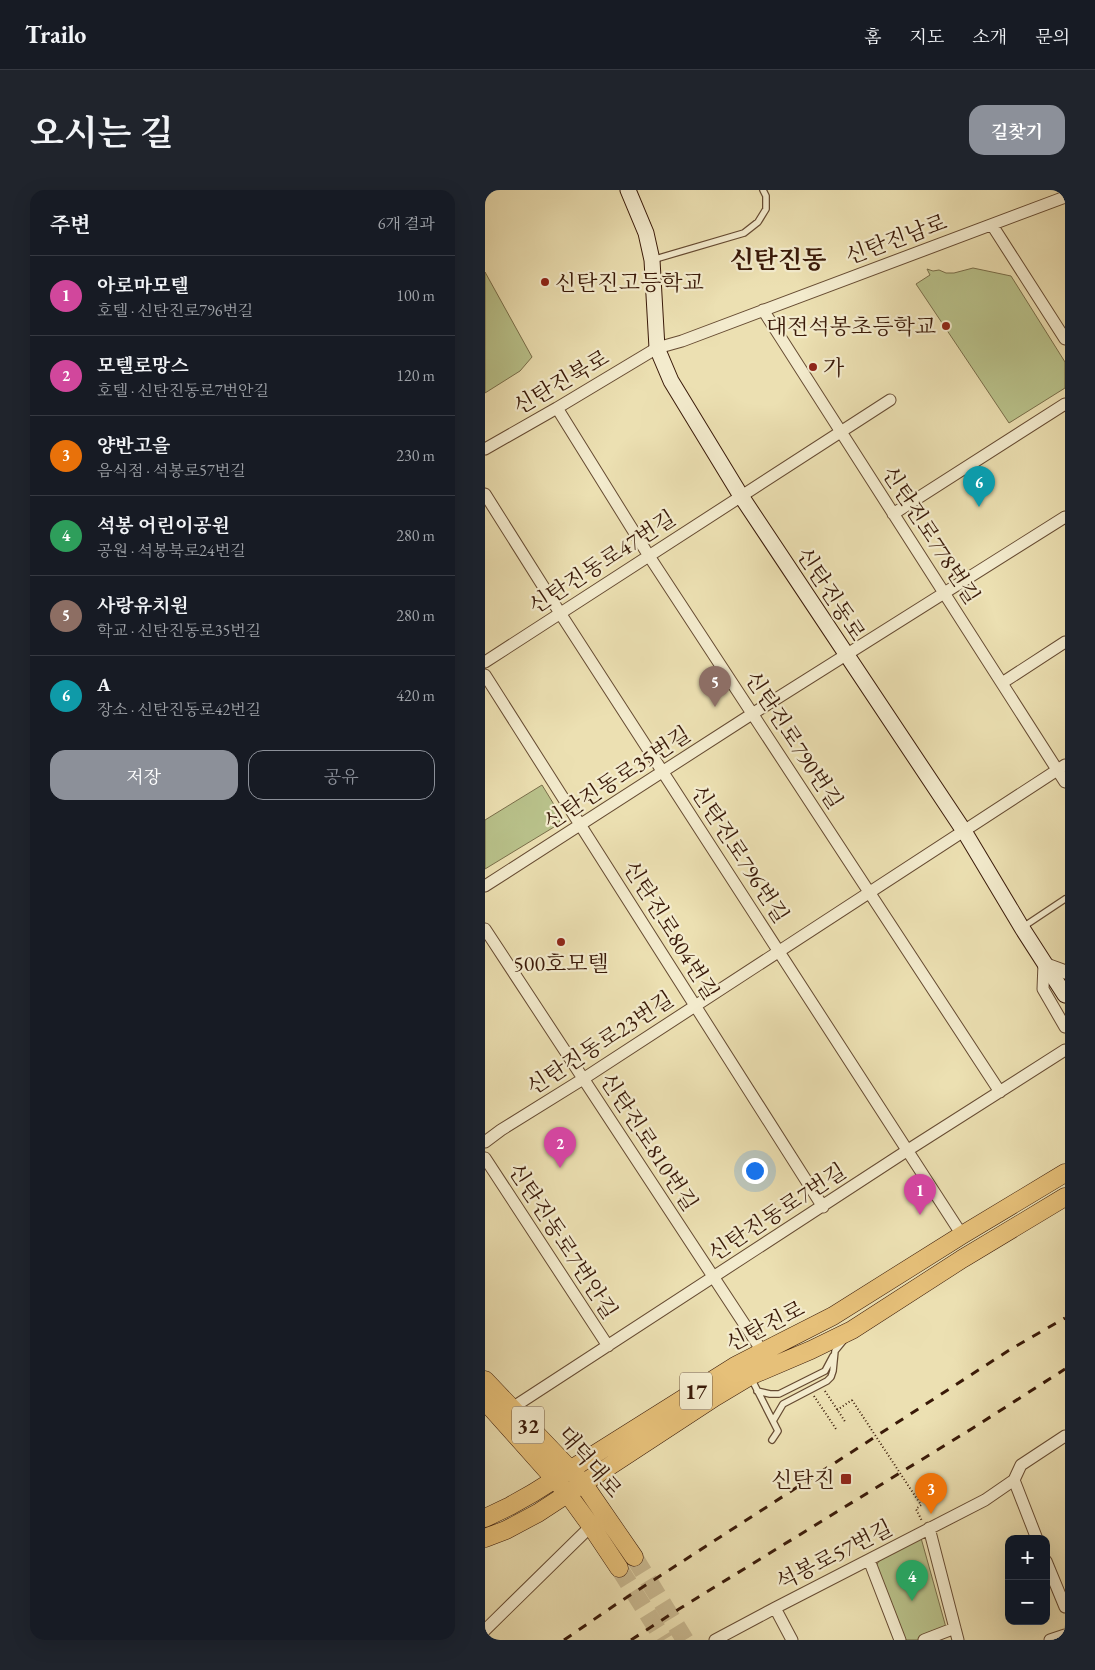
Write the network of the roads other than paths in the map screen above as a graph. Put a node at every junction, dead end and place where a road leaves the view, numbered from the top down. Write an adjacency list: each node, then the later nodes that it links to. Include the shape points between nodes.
1 (628, 190): 5 (main road, 신탄진동로, via 646,233)
2 (763, 190): 5 (lane, via 766,208 758,222 744,233)
3 (1065, 197): 4 (street, 신탄진남로)
4 (992, 225): 6 (street, 신탄진남로); 7 (street)
5 (652, 260): 8 (main road, 신탄진동로)
6 (763, 310): 8 (street, 신탄진남로); 12 (street, 신탄진로778번길)
7 (1065, 339)
8 (657, 348): 11 (street, 신탄진북로); 15 (main road, 신탄진동로, via 671,381)
9 (890, 400): 12 (street, 신탄진동로47번길)
10 (1065, 404): 16 (street)
11 (557, 408): 13 (street, 신탄진북로); 18 (street, 신탄진로790번길)
12 (841, 432): 15 (street, 신탄진동로47번길); 16 (street, 신탄진로778번길)
13 (485, 449)
14 (485, 494): 20 (street, 신탄진로796번길)
15 (741, 496): 18 (street, 신탄진동로47번길); 22 (main road, 신탄진동로)
16 (893, 514): 19 (street, 신탄진로778번길)
17 (1065, 517): 19 (street, 신탄진동로35번길)
18 (649, 556): 20 (street, 신탄진동로47번길); 26 (street, 신탄진로790번길)
19 (944, 593): 22 (street, 신탄진동로35번길); 25 (street, 신탄진로778번길)
20 (560, 614): 23 (street, 신탄진동로47번길); 28 (street, 신탄진로796번길)
21 (1065, 642): 25 (street)
22 (846, 655): 26 (street, 신탄진동로35번길); 31 (main road, 신탄진동로)
23 (485, 662)
24 (485, 675): 30 (street, 신탄진로804번길)
25 (1001, 683): 27 (street, 신탄진로778번길)
26 (753, 714): 28 (street, 신탄진동로35번길); 33 (street, 신탄진로790번길)
27 (1061, 767): 29 (street, 신탄진로778번길); 31 (street, 신탄진동로23번길)
28 (663, 772): 30 (street, 신탄진동로35번길); 37 (street, 신탄진로796번길)
29 (1065, 782)
30 (581, 826): 32 (street, 신탄진동로35번길); 41 (street, 신탄진로804번길)
31 (964, 831): 33 (street, 신탄진동로23번길); 35 (main road, 신탄진동로)
32 (485, 886)
33 (869, 892): 37 (street, 신탄진동로23번길); 45 (street, 신탄진로790번길)
34 (1065, 899): 35 (lane)
35 (1021, 928): 38 (main road, 신탄진동로)
36 (485, 929): 44 (street, 신탄진로810번길)
37 (779, 952): 41 (street, 신탄진동로23번길); 47 (street, 신탄진로796번길)
38 (1044, 963): 39 (street); 40 (main road, 신탄진동로); 42 (street, via 1043,989)
39 (1065, 973)
40 (1065, 995)
41 (695, 1006): 44 (street, 신탄진동로23번길); 51 (street, 신탄진로804번길)
42 (1065, 1027)
43 (1065, 1050): 45 (street, 신탄진동로7번길)
44 (583, 1079): 46 (street, 신탄진동로23번길); 53 (street, 신탄진로810번길)
45 (1000, 1092): 47 (street, 신탄진동로7번길)
46 (485, 1142)
47 (908, 1150): 51 (street, 신탄진동로7번길); 52 (street, 신탄진로796번길)
48 (485, 1158): 55 (street, 신탄진동로7번안길)
49 (1065, 1173): 52 (main road, 신탄진로 / 17)
50 (1065, 1197): 54 (main road, 신탄진로 / 17)
51 (823, 1207): 53 (street, 신탄진동로7번길)
52 (963, 1235): 56 (main road, 신탄진로 / 17, via 833,1316)
53 (714, 1277): 55 (street, 신탄진동로7번길); 56 (street, 신탄진로810번길)
54 (852, 1330): 57 (lane); 59 (main road, 신탄진로 / 17)
55 (608, 1346): 61 (street, 신탄진동로7번길)
56 (762, 1351): 66 (main road, 신탄진로 / 17)
57 (835, 1351): 59 (lane, via 825,1371 779,1394 769,1394); 62 (lane, via 831,1377 783,1404)
58 (485, 1380): 61 (main road, 대덕대로 / 32)
59 (753, 1383): 62 (lane); 69 (main road, 신탄진로 / 17)
60 (485, 1401): 65 (main road, 32)
61 (512, 1408): 66 (main road, 대덕대로 / 32)
62 (773, 1421): 64 (lane, via 778,1431)
63 (1065, 1436): 68 (street, 석봉로57번길, via 1021,1464)
64 (772, 1440)
65 (531, 1452): 67 (main road, 32); 71 (main road, via 533,1481)
66 (571, 1469): 67 (main road, 신탄진로 / 17); 69 (main road, 대덕대로 / 32)
67 (555, 1479): 70 (main road, 대덕대로 / 32); 71 (main road, 신탄진로 / 17)
68 (1014, 1480): 74 (street, 석봉로57번길, via 985,1500); 75 (street)
69 (583, 1482): 70 (main road, 신탄진로 / 17); 77 (main road, 대덕대로 / 32)
70 (567, 1494): 73 (main road, 대덕대로 / 32); 76 (main road, 신탄진로 / 17, via 538,1513)
71 (525, 1498): 72 (main road, 신탄진로 / 17)
72 (485, 1518)
73 (591, 1526): 79 (main road, 대덕대로 / 32); 84 (street)
74 (929, 1528): 78 (street, 석봉로57번길); 83 (street)
75 (1035, 1535)
76 (485, 1538)
77 (634, 1557)
78 (869, 1560): 82 (street, 석봉로57번길); 88 (street)
79 (619, 1568)
80 (1050, 1571): 81 (street)
81 (1065, 1607)
82 (775, 1608): 86 (street, 석봉로57번길); 87 (street)
83 (955, 1628): 89 (street); 90 (street)
84 (485, 1630)
85 (1065, 1634): 91 (street)
86 (715, 1640)
87 (792, 1640)
88 (900, 1640)
89 (923, 1640)
90 (958, 1640)
91 (1050, 1640)

